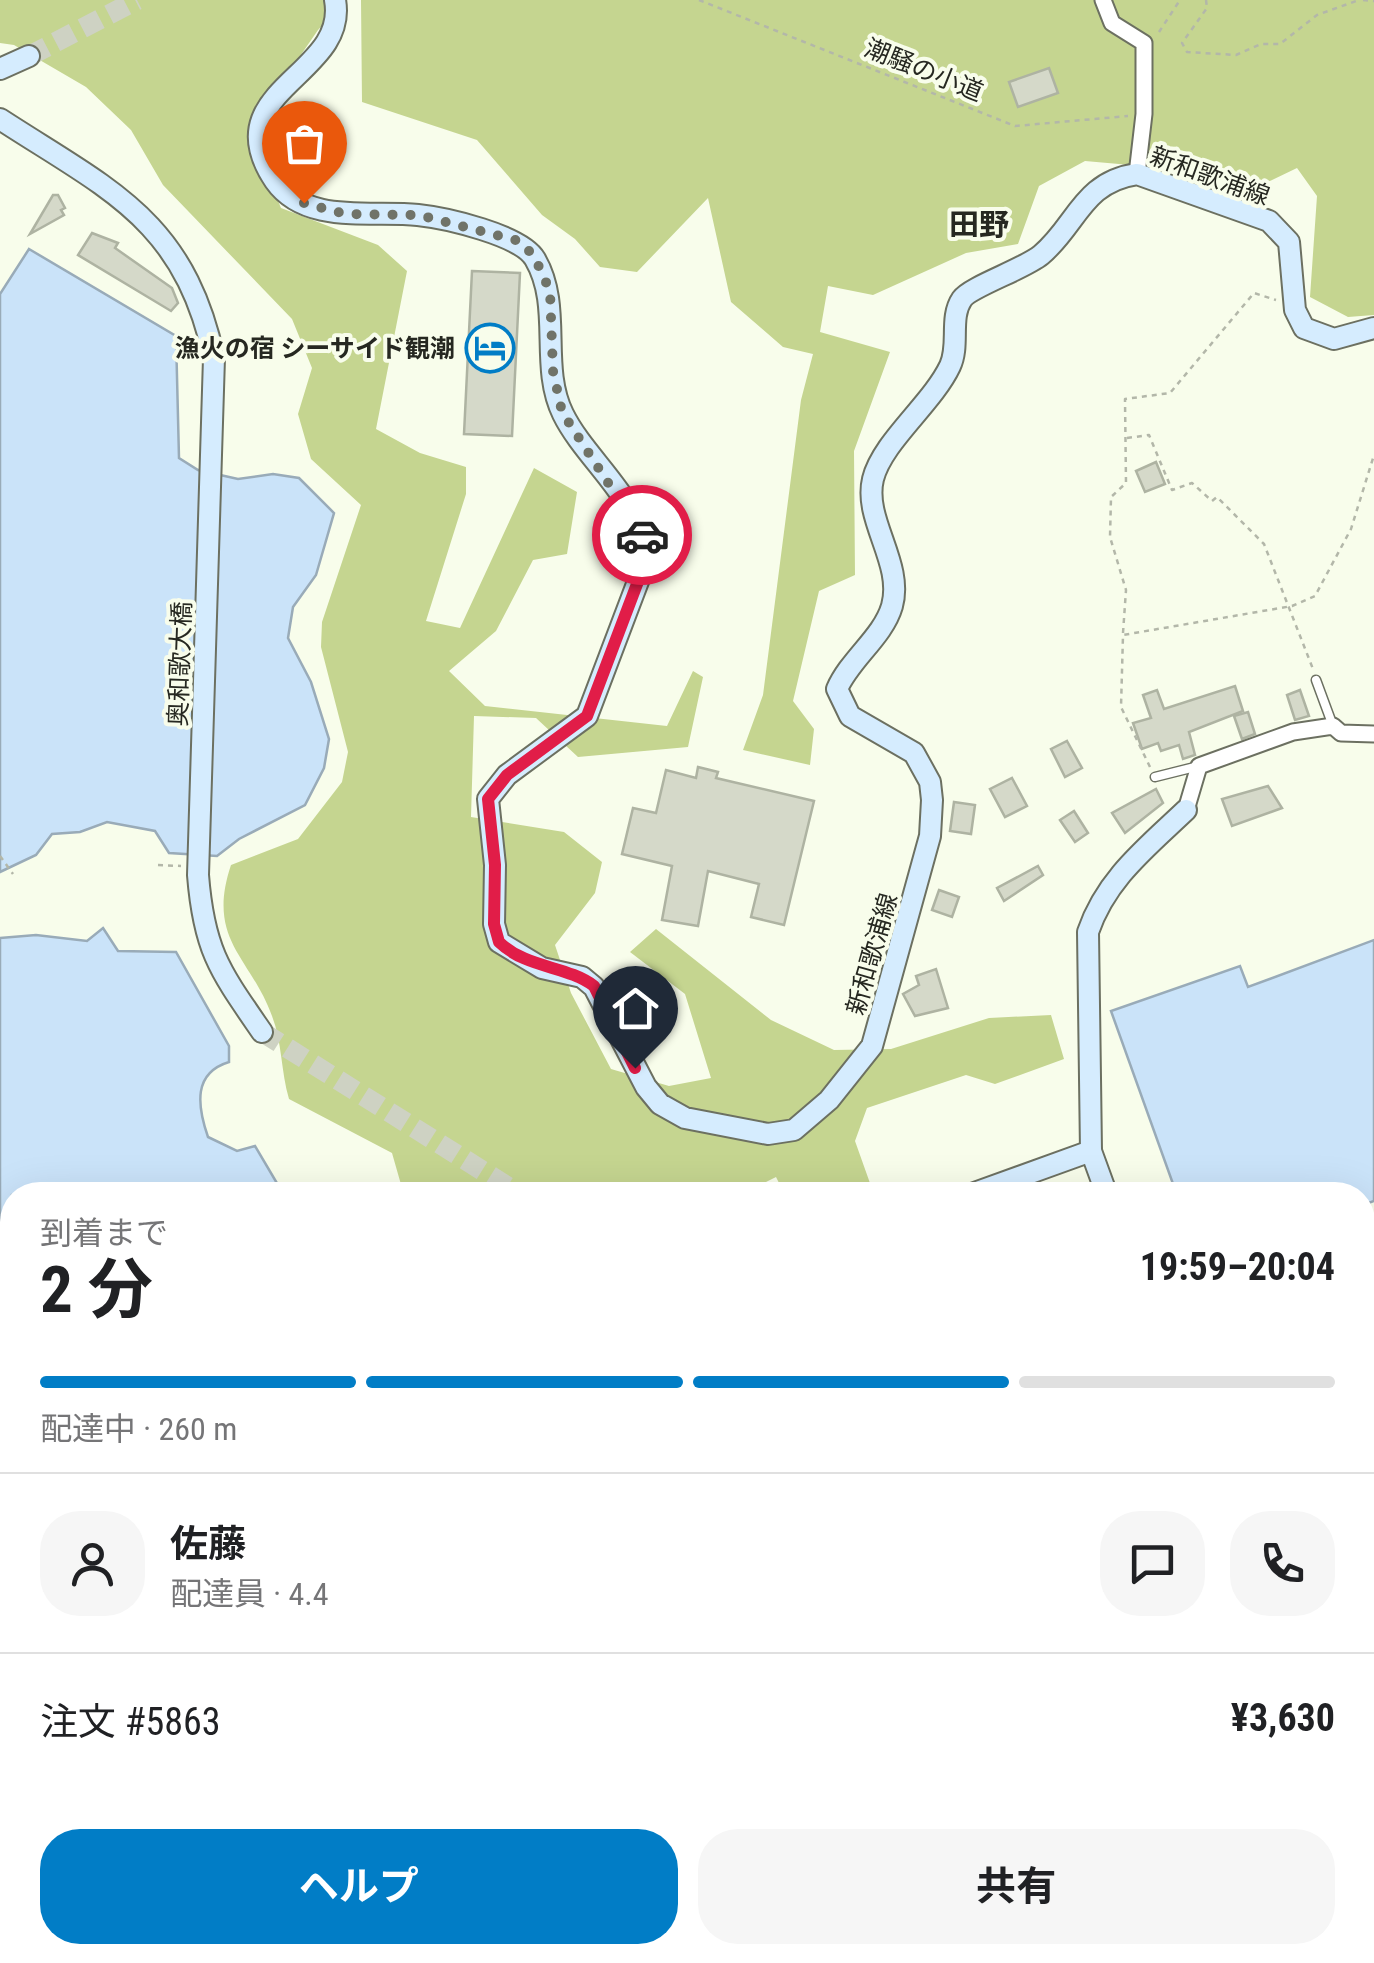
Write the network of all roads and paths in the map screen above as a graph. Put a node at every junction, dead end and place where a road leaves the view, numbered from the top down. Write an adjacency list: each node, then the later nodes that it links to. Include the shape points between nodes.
1 (335, 0): 13 (main road, 新和歌浦線, via 335,30 270,100 259,124 261,150 276,183 304,203 345,214 419,215 519,241 550,291 562,412 646,544 645,563 587,716 507,775 488,799 494,924 510,953 594,986 646,1087 685,1118 768,1134 794,1130 820,1110 872,1046 930,836 932,800 914,753 850,716 838,688 892,606 894,580 871,483 879,462 951,364 962,298 1044,253 1100,187)
2 (699, 0): 11 (path, 潮騒の小道, via 1015,126)
3 (1104, 0): 8 (street, via 1112,23)
4 (1180, 0): 8 (path)
5 (1206, 0): 6 (path, via 1182,43 1187,52 1236,55 1280,44 1317,15)
6 (1361, 0): 7 (path)
7 (1374, 1)
8 (1144, 43): 11 (street)
9 (29, 56): 10 (main road)
10 (0, 69)
11 (1144, 114): 13 (street)
12 (0, 118): 28 (main road, 奥和歌大橋, via 139,210 169,246 204,312 214,358 212,455)
13 (1137, 174): 14 (main road, 新和歌浦線, via 1269,221 1289,242)
14 (1294, 305): 15 (main road, via 1304,328 1317,335 1334,338); 16 (path, via 1254,293 1170,392 1125,399)
15 (1374, 328)
16 (1126, 438): 18 (path, via 1148,434 1172,490 1192,484 1241,520 1264,544); 19 (path, via 1126,483 1111,497 1110,537 1126,590)
17 (1374, 455): 18 (path, via 1351,529 1315,596)
18 (1292, 606): 19 (path); 20 (path)
19 (1123, 635): 24 (path, via 1121,707)
20 (1316, 680): 21 (lane)
21 (1332, 726): 22 (street, via 1341,733); 23 (street, via 1293,732)
22 (1374, 734)
23 (1200, 766): 24 (lane); 25 (street)
24 (1156, 777)
25 (1186, 810): 31 (main road, via 1119,874 1098,902 1088,932)
26 (0, 856): 29 (path)
27 (158, 865): 28 (path)
28 (189, 870): 30 (main road, 奥和歌大橋, via 214,962)
29 (13, 874)
30 (262, 1032)
31 (1092, 1151): 32 (main road); 33 (main road)
32 (1005, 1182)
33 (1103, 1182)

